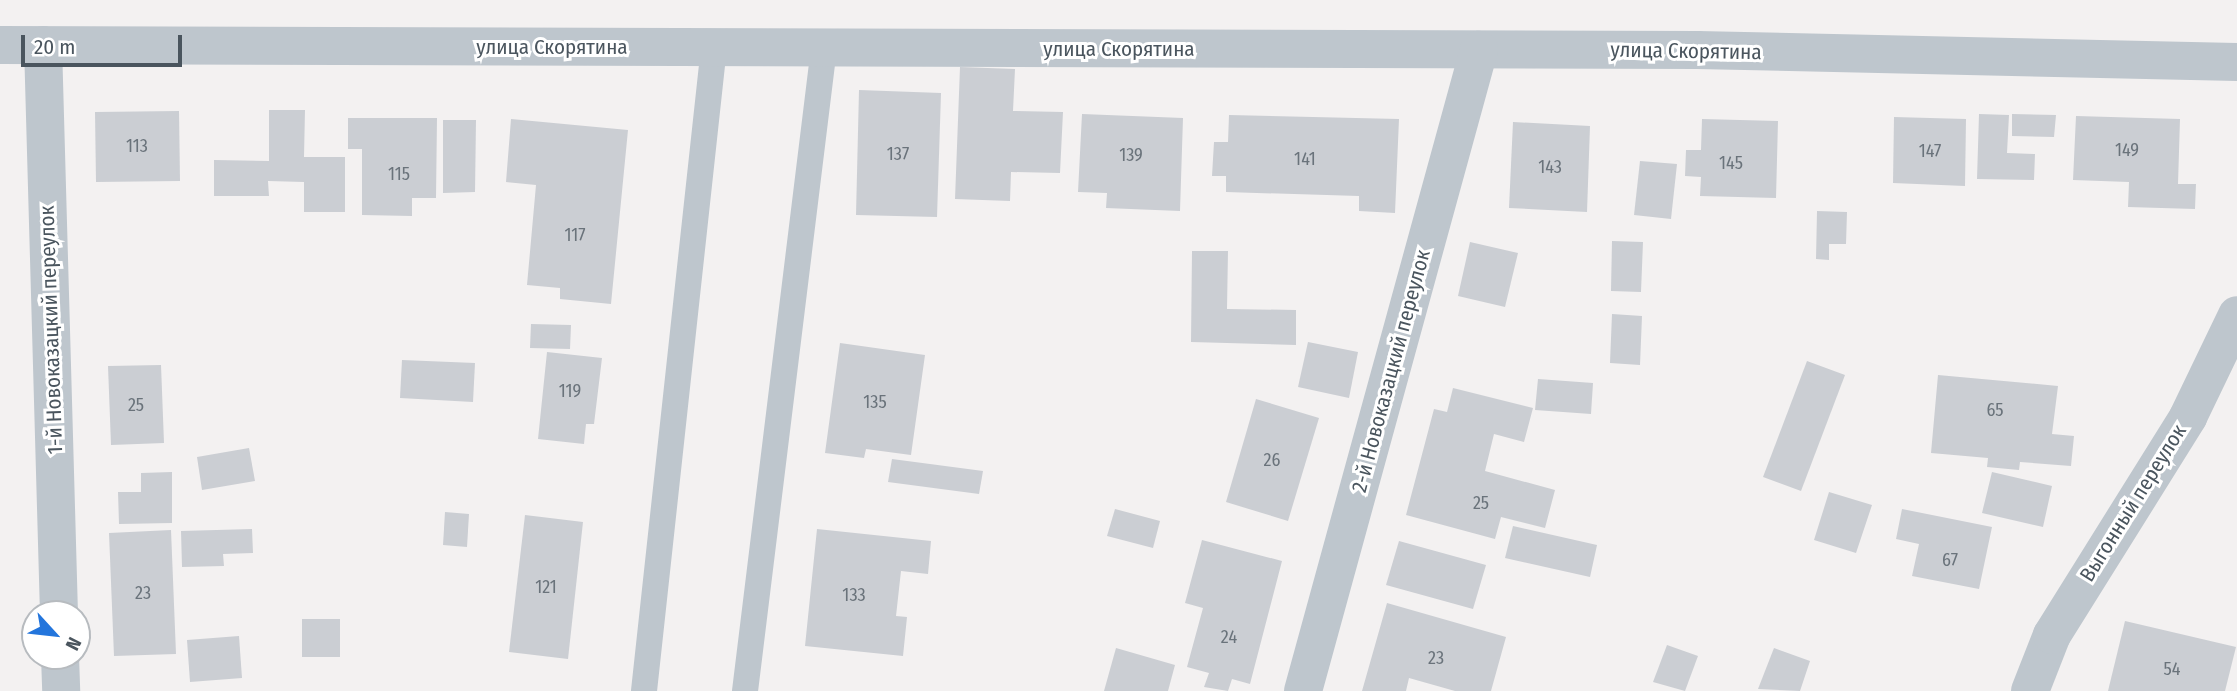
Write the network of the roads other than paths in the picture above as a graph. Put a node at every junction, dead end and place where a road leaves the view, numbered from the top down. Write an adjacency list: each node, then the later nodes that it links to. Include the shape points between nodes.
1 (0, 45): 2 (street, улица Скорятина)
2 (43, 45): 3 (street, улица Скорятина); 8 (street, 1-й Новоказацкий переулок)
3 (714, 47): 4 (street, улица Скорятина); 11 (lane)
4 (824, 48): 5 (street, улица Скорятина); 12 (lane)
5 (1479, 50): 6 (street, улица Скорятина); 13 (street, 2-й Новоказацкий переулок)
6 (2237, 62)
7 (2237, 315): 14 (street, Выгонный переулок, via 2188,417 2052,635)
8 (59, 600)
9 (60, 670): 10 (street)
10 (61, 691)
11 (643, 691)
12 (745, 691)
13 (1304, 691)
14 (2030, 691)

